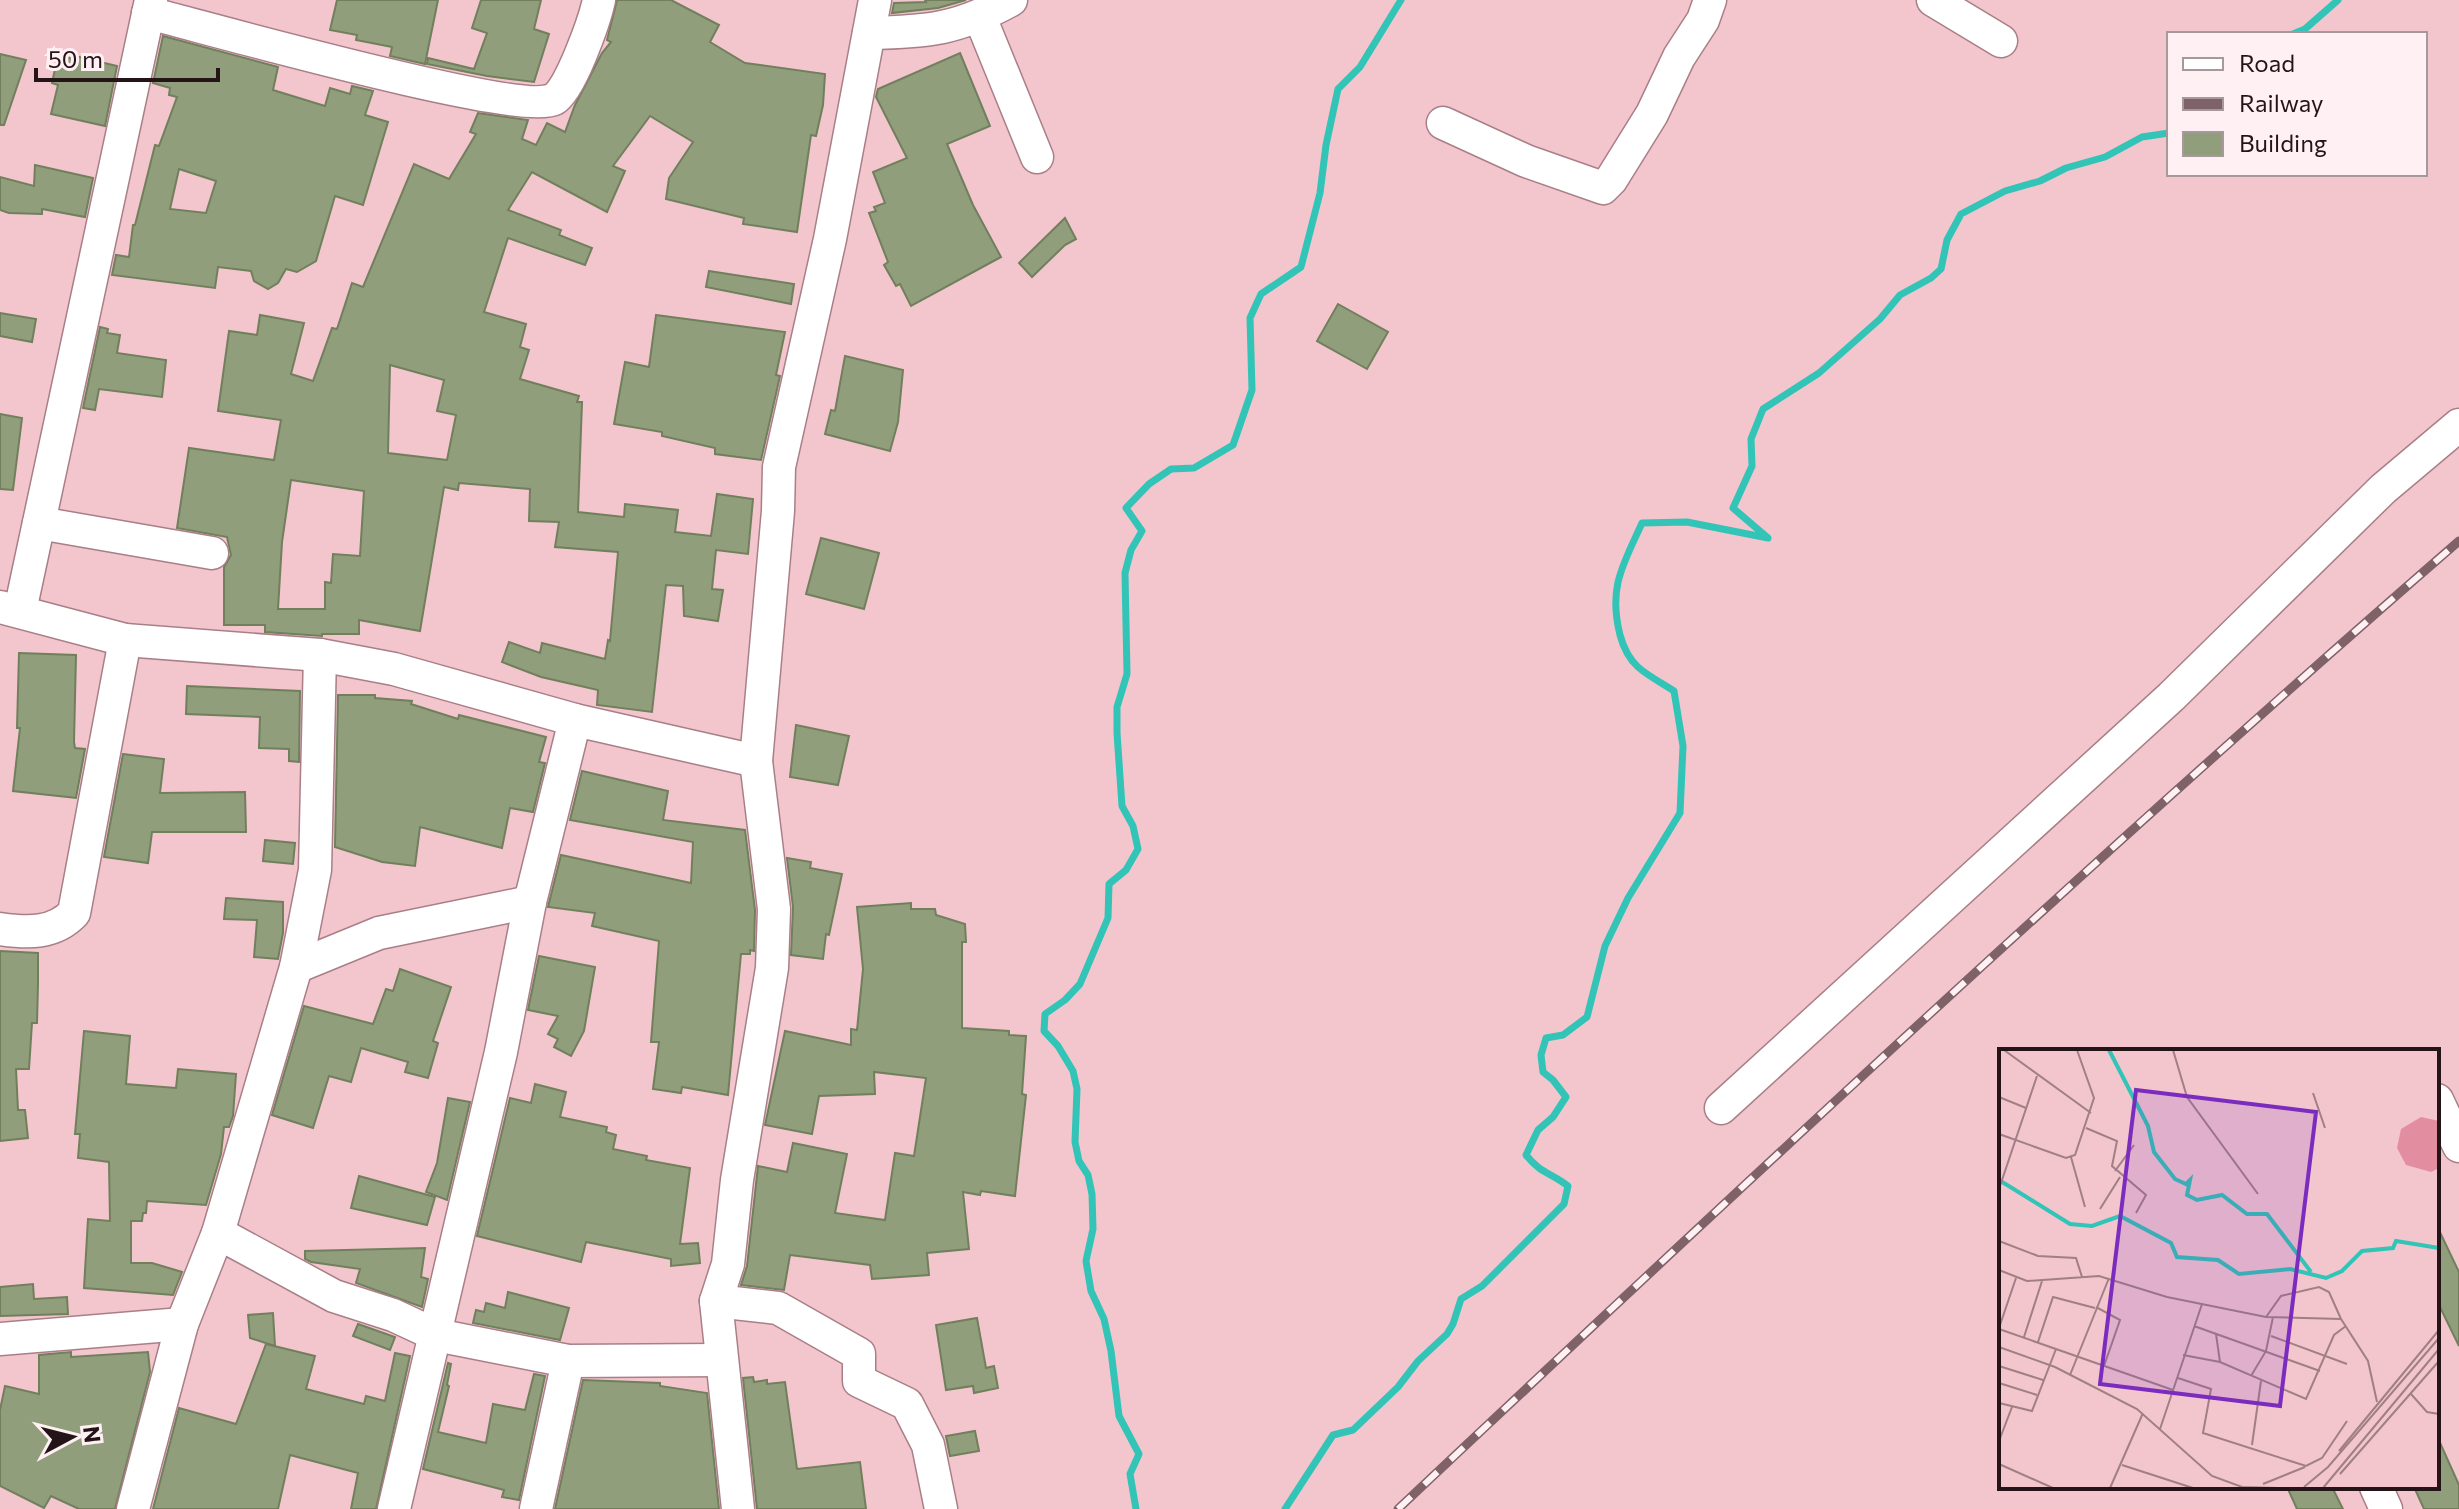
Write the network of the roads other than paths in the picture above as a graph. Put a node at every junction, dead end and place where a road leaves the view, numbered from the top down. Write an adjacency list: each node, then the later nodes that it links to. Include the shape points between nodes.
1 (599, 0): 6 (street, via 563,92 544,102 446,88)
2 (875, 0): 8 (street)
3 (1011, 0): 7 (street)
4 (1710, 0): 10 (street, via 1652,114 1603,188)
5 (1933, 0): 9 (street)
6 (149, 6): 13 (street)
7 (980, 17): 8 (street, via 944,29); 11 (street)
8 (869, 33): 19 (street, via 779,467)
9 (2001, 41)
10 (1443, 123)
11 (1037, 157)
12 (2459, 425): 24 (street, via 2383,489 2171,697)
13 (39, 523): 14 (street); 15 (street)
14 (212, 553)
15 (10, 609): 16 (street)
16 (125, 640): 17 (street); 21 (street, via 74,913 55,928)
17 (320, 655): 18 (street, via 394,669); 22 (street, via 315,870)
18 (575, 720): 19 (street); 20 (street)
19 (756, 761): 27 (street, via 774,909 772,968 728,1264)
20 (530, 902): 22 (street, via 379,933); 29 (street)
21 (0, 929)
22 (296, 967): 26 (street)
23 (2439, 1104): 25 (street)
24 (1721, 1108)
25 (2459, 1146)
26 (218, 1233): 28 (street); 29 (street, via 334,1296)
27 (716, 1301): 31 (street); 38 (street, via 778,1308 859,1354 859,1381 907,1404 928,1445)
28 (182, 1324): 30 (street); 34 (street)
29 (436, 1335): 32 (street); 35 (street)
30 (0, 1339)
31 (720, 1360): 32 (street); 37 (street)
32 (568, 1361): 36 (street)
33 (2377, 1489): 39 (street)
34 (133, 1509)
35 (394, 1509)
36 (536, 1509)
37 (738, 1509)
38 (941, 1509)
39 (2386, 1509)

